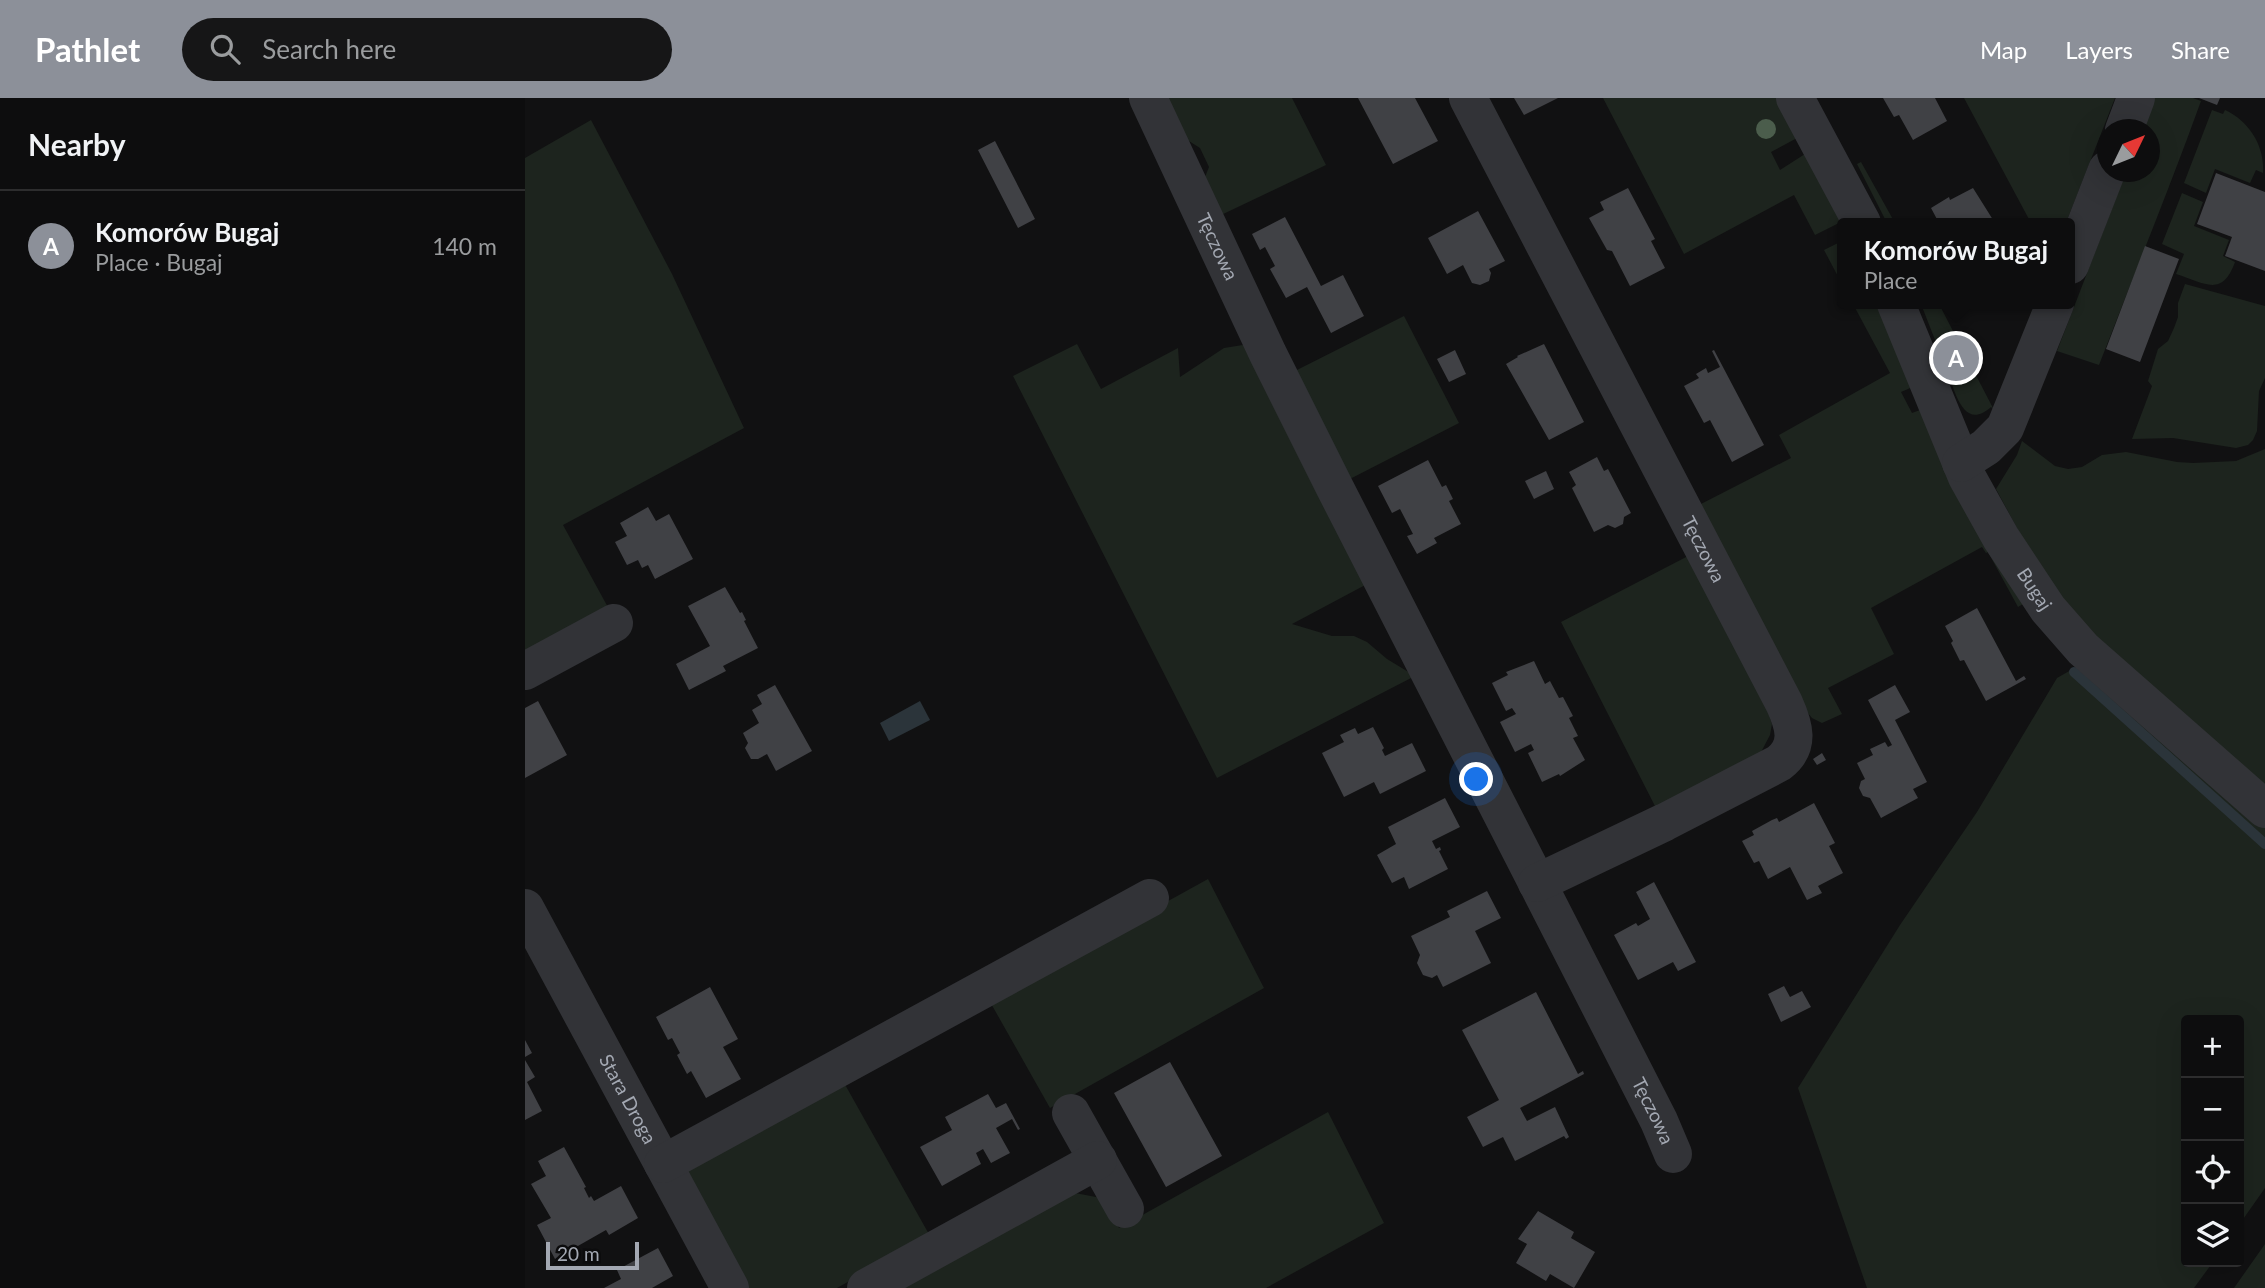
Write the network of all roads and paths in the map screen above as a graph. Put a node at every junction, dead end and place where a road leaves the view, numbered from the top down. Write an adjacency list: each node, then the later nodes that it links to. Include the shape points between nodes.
1 (1147, 98): 15 (street, Tęczowa, via 1268,354)
2 (1468, 98): 15 (street, Tęczowa, via 1794,729 1790,750 1779,762)
3 (1795, 98): 7 (street)
4 (2136, 98): 5 (street)
5 (2128, 119)
6 (2103, 182): 8 (street)
7 (1859, 218)
8 (2075, 252)
9 (1898, 309): 11 (street, Bugaj)
10 (2053, 309): 11 (street, via 2005,428)
11 (1961, 463): 14 (street, Bugaj, via 2001,538 2048,609 2083,649)
12 (614, 623): 13 (street)
13 (525, 671)
14 (2265, 809)
15 (1537, 883): 19 (street, Tęczowa)
16 (1150, 898): 21 (street)
17 (525, 908): 21 (street, Stara Droga)
18 (1071, 1113): 20 (street)
19 (1673, 1154)
20 (1098, 1160): 22 (street); 24 (street)
21 (663, 1164): 23 (street, Stara Droga)
22 (1125, 1209)
23 (730, 1288)
24 (866, 1288)

